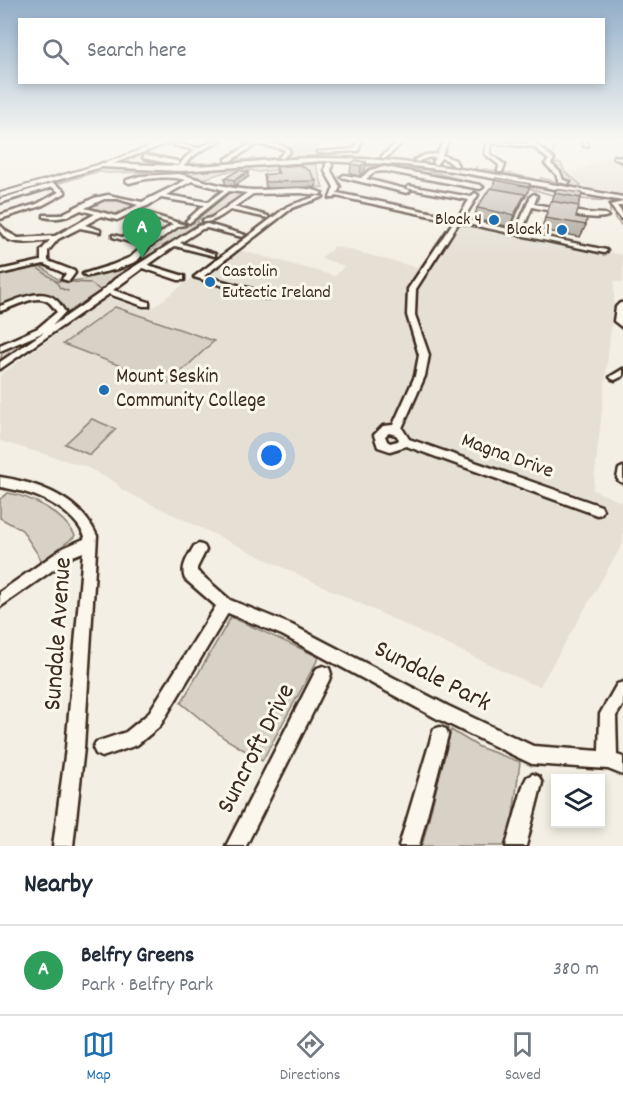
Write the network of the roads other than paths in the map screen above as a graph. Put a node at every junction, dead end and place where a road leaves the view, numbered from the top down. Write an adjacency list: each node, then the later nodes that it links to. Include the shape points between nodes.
1 (49, 180): 19 (main road)
2 (189, 180): 22 (street)
3 (197, 180): 13 (street)
4 (327, 180): 15 (street, via 329,184)
5 (333, 180): 20 (street, via 337,187)
6 (364, 180): 14 (street)
7 (416, 180): 14 (street)
8 (435, 180): 17 (street)
9 (485, 180): 17 (street, Magna Drive)
10 (514, 180): 23 (street)
11 (561, 180): 12 (street)
12 (567, 182)
13 (228, 189): 18 (street); 28 (street)
14 (408, 189): 17 (street); 29 (street)
15 (323, 191): 18 (street); 20 (street); 71 (street, via 290,207 198,277)
16 (349, 193): 29 (street)
17 (476, 193): 21 (street); 42 (street, Magna Drive)
18 (250, 194): 24 (street); 34 (street)
19 (0, 195)
20 (333, 195): 42 (street)
21 (484, 195)
22 (161, 196): 28 (street); 31 (street)
23 (623, 199)
24 (291, 200)
25 (0, 201): 39 (street, via 53,185 63,192 27,210)
26 (519, 201): 27 (street)
27 (532, 201): 38 (street); 50 (street)
28 (207, 204): 43 (street)
29 (394, 204): 42 (street)
30 (623, 204): 41 (street, via 613,205)
31 (145, 205): 33 (street, via 107,196); 35 (street)
32 (580, 207): 38 (street)
33 (79, 208): 36 (street); 37 (street, via 55,218)
34 (230, 208): 40 (street); 44 (street)
35 (133, 211): 36 (street, via 117,218); 45 (street)
36 (98, 215): 47 (street)
37 (46, 216)
38 (595, 216): 41 (street)
39 (0, 217)
40 (266, 217)
41 (621, 217)
42 (462, 219): 62 (street); 78 (street, Magna Drive, via 412,289 411,315 424,355 420,376)
43 (189, 221)
44 (205, 221)
45 (178, 224): 49 (street); 60 (street)
46 (495, 224): 50 (street)
47 (78, 225): 51 (street); 54 (street)
48 (0, 227): 55 (street)
49 (197, 228): 52 (street, via 207,226); 59 (street)
50 (523, 228): 57 (street)
51 (98, 231)
52 (242, 235)
53 (115, 236): 60 (street)
54 (56, 238): 56 (street); 61 (street)
55 (9, 239): 56 (street); 58 (street)
56 (38, 239): 61 (street)
57 (572, 240)
58 (0, 243)
59 (174, 244): 63 (street); 65 (street)
60 (148, 245): 67 (street, via 124,264)
61 (46, 248): 64 (street)
62 (604, 251)
63 (213, 255)
64 (45, 262): 66 (street); 69 (street, via 71,273)
65 (141, 265): 68 (street); 70 (street)
66 (0, 272)
67 (87, 274)
68 (181, 278)
69 (66, 279)
70 (105, 293): 72 (street); 77 (street)
71 (267, 296)
72 (146, 304)
73 (623, 305): 75 (street, via 618,321)
74 (0, 309): 76 (street, via 46,297 61,312 32,334)
75 (623, 325)
76 (0, 348)
77 (0, 366)
78 (396, 429): 79 (street); 79 (street, Magna Drive, via 381,432 380,441 390,447)
79 (403, 441): 83 (street, Magna Drive)
80 (623, 472): 81 (street)
81 (623, 478)
82 (1, 483): 84 (street, Sundale Avenue, via 34,490 72,511 86,524)
83 (597, 510)
84 (90, 543): 86 (street, via 68,552); 94 (street, Sundale Avenue, via 75,750)
85 (199, 550): 87 (street, Sundale Park, via 190,574)
86 (0, 600)
87 (225, 605): 91 (street, via 153,720 131,739); 92 (street, Sundale Park, via 287,630 532,755)
88 (323, 674): 95 (street, Suncroft Drive)
89 (623, 690): 92 (street, via 608,714)
90 (440, 735): 96 (street)
91 (102, 748)
92 (616, 763)
93 (532, 783): 97 (street)
94 (63, 846)
95 (236, 846)
96 (409, 846)
97 (516, 846)

